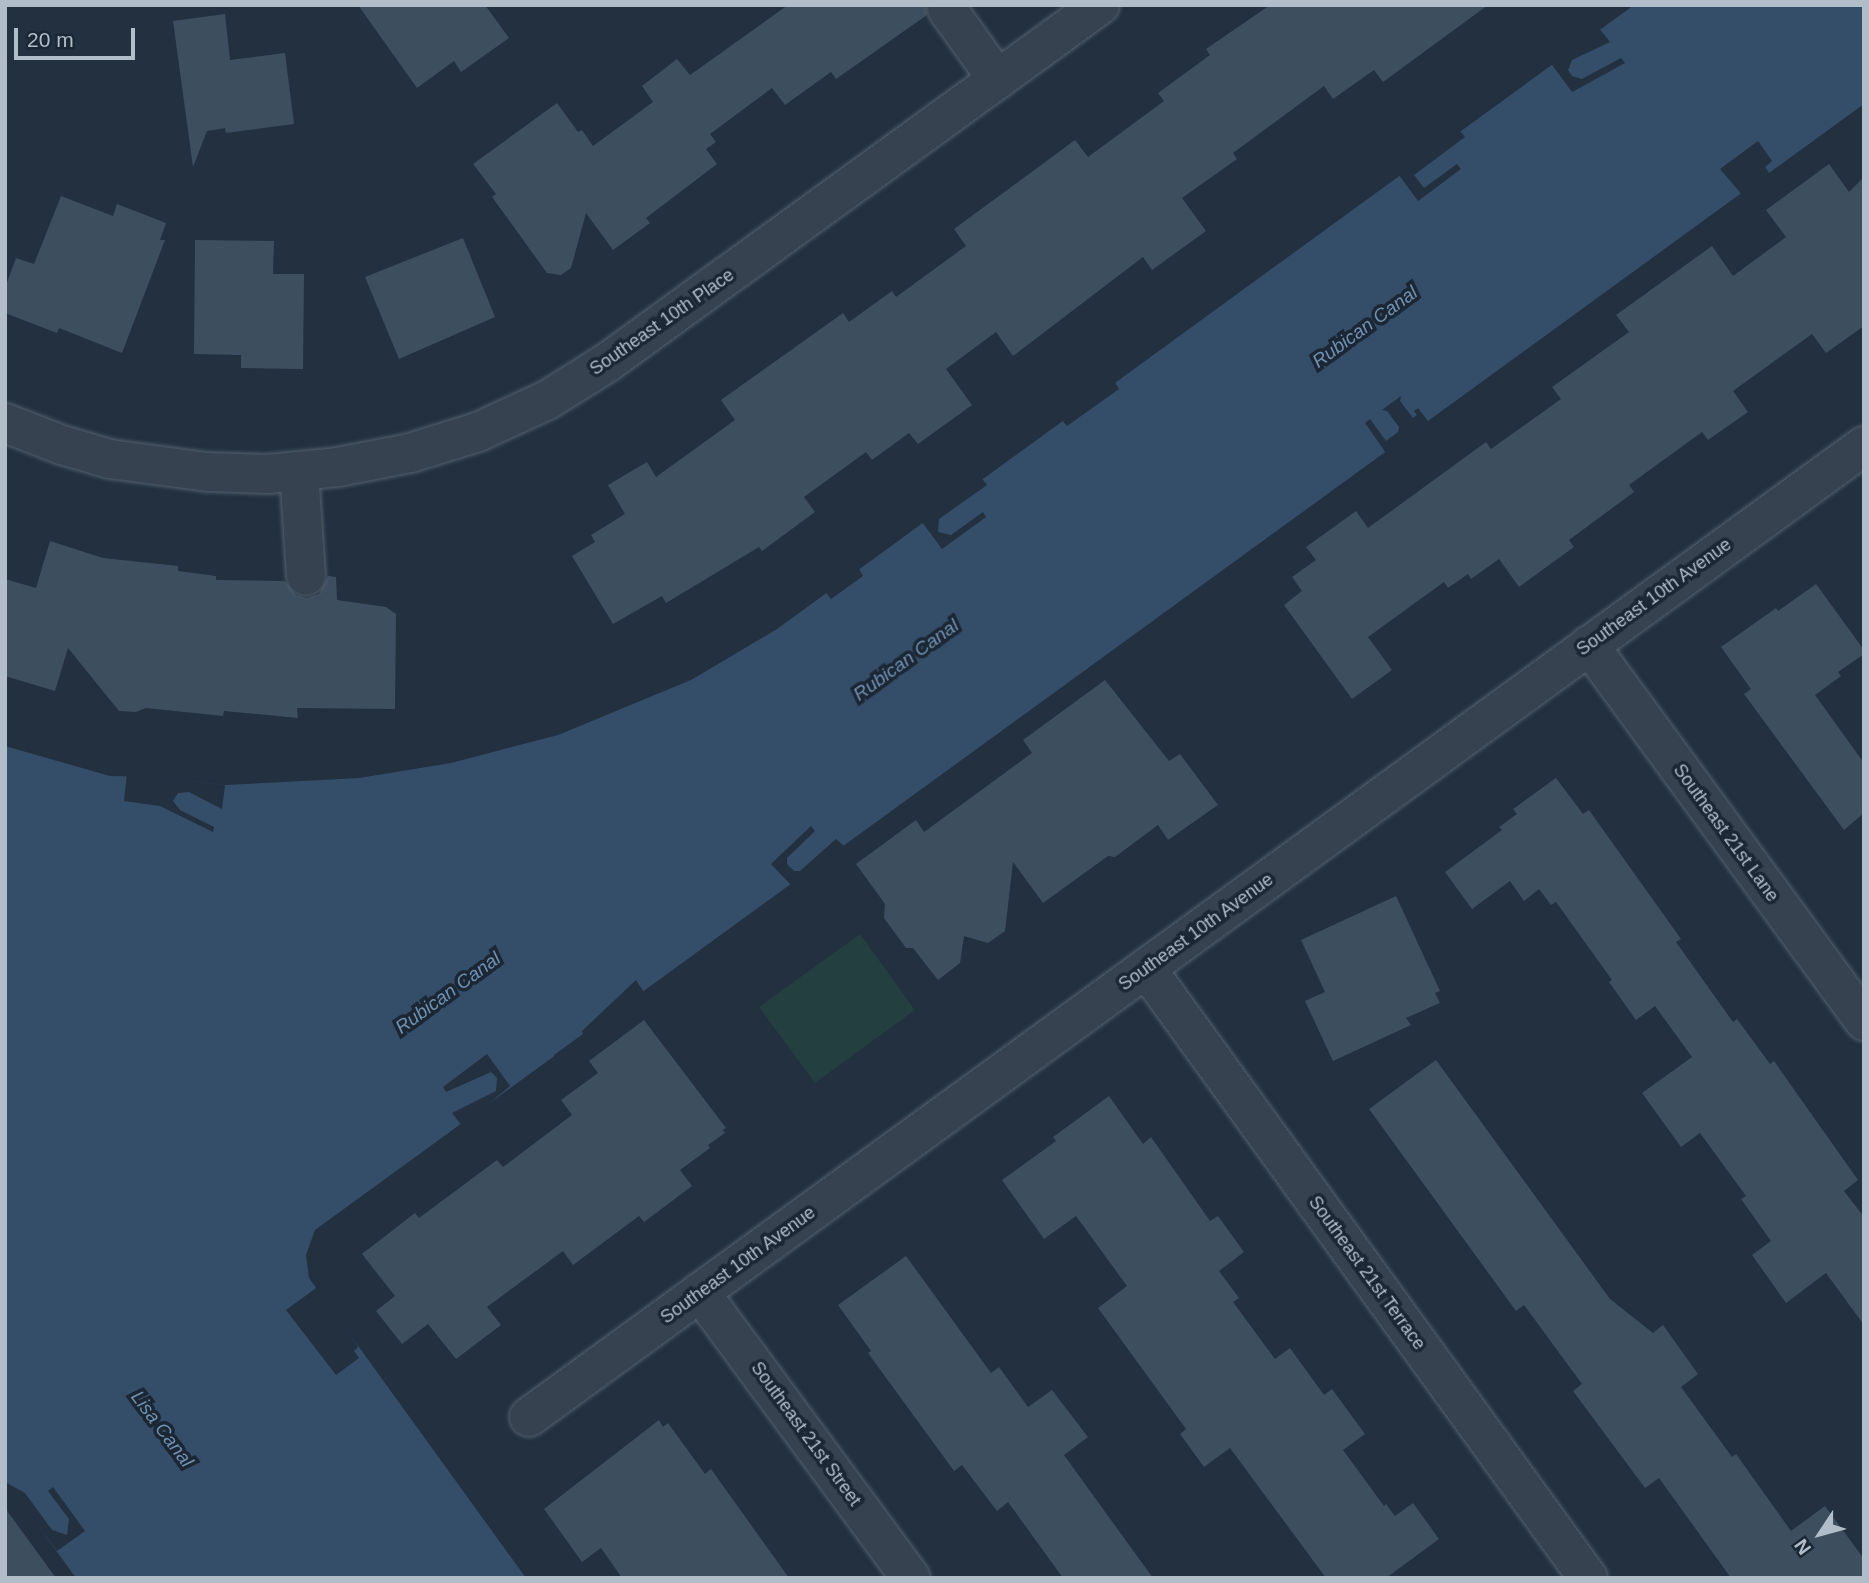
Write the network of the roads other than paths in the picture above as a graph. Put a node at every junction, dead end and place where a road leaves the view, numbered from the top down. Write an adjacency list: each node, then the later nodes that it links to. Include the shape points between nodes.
1 (1100, 5): 3 (street, Southeast 10th Place)
2 (947, 9): 3 (street)
3 (998, 80): 6 (street, Southeast 10th Place, via 684,308 549,399 457,440 338,467)
4 (5, 423): 6 (street, Southeast 10th Place, via 69,447 159,467)
5 (1864, 446): 8 (street, Southeast 10th Avenue)
6 (299, 471): 7 (street)
7 (306, 576)
8 (1589, 645): 9 (street, Southeast 10th Avenue); 10 (street, Southeast 21st Lane)
9 (1146, 968): 11 (street, Southeast 10th Avenue); 14 (street, Southeast 21st Terrace)
10 (1864, 1021)
11 (700, 1292): 12 (street, Southeast 10th Avenue); 13 (street, Southeast 21st Street)
12 (529, 1417)
13 (911, 1578)
14 (1588, 1578)

